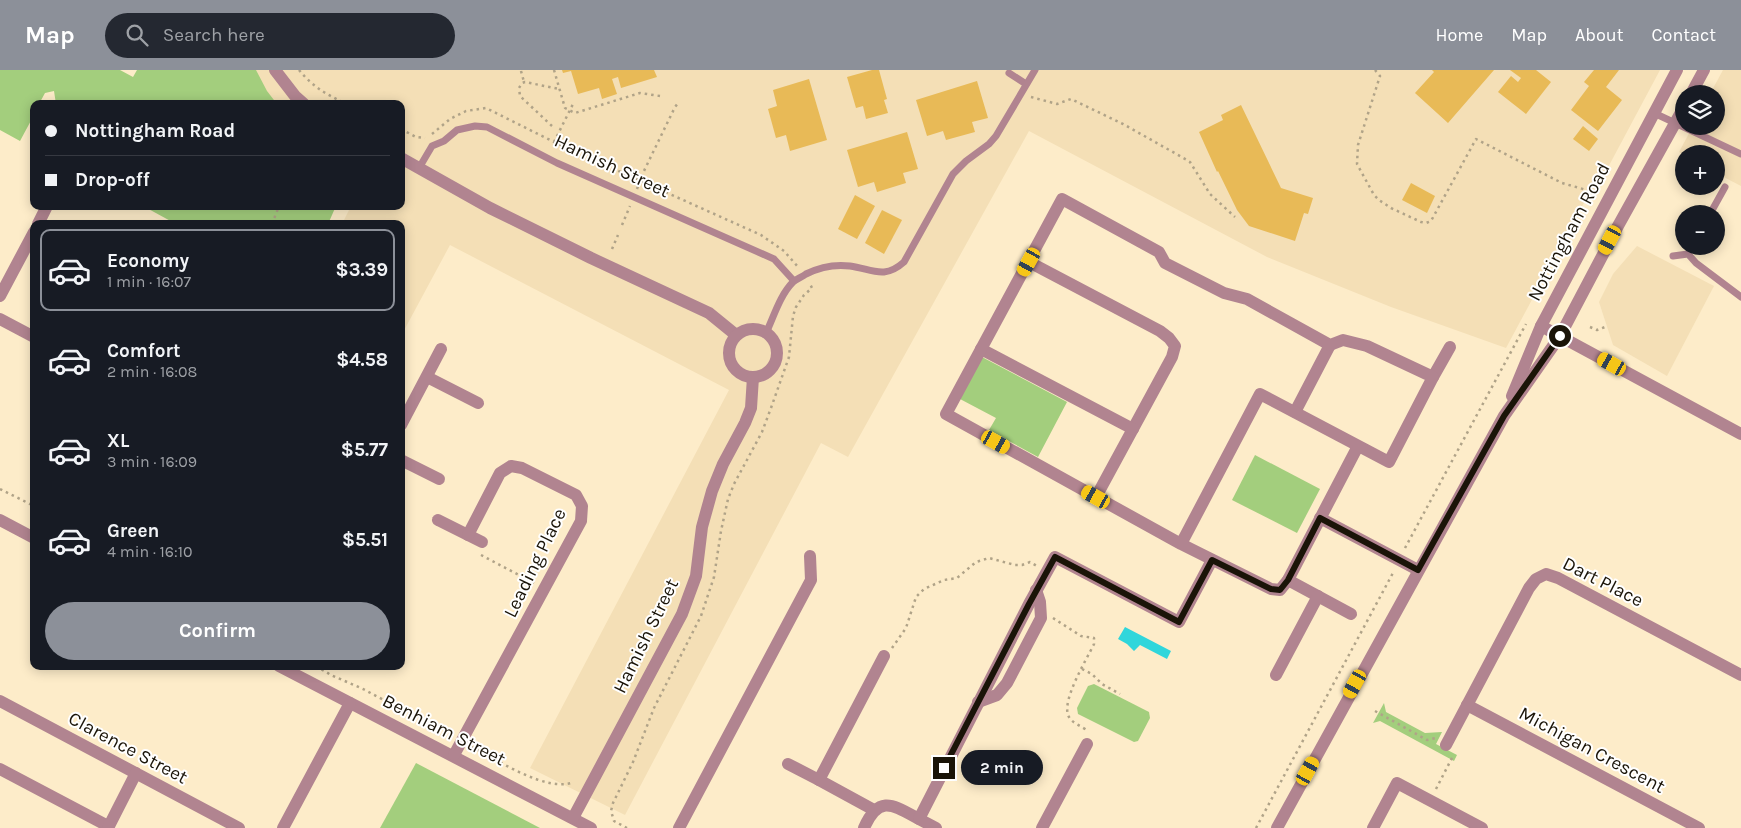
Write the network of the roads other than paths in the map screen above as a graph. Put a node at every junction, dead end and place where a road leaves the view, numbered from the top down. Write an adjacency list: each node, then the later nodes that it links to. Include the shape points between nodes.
1 (275, 70): 8 (street)
2 (1035, 70): 6 (lane)
3 (1677, 70): 9 (street, Nottingham Road)
4 (1704, 70): 7 (street)
5 (1009, 73): 6 (lane)
6 (1026, 84): 21 (lane, via 996,136 952,174 904,262 896,270 873,272 850,266 832,266 816,269)
7 (1696, 85)
8 (300, 100)
9 (1654, 113): 10 (lane); 25 (street, Nottingham Road)
10 (1675, 122)
11 (1675, 124): 29 (street, Nottingham Road)
12 (1703, 135): 13 (lane)
13 (1741, 153)
14 (405, 160): 15 (street)
15 (419, 168): 21 (lane, Hamish Street, via 432,146 456,130 487,127 600,182 774,259); 28 (street, via 490,208 709,313)
16 (30, 240): 22 (street)
17 (1680, 255): 19 (lane)
18 (1689, 255): 23 (lane)
19 (1673, 256)
20 (1029, 262): 30 (street, via 1062,199 1159,252 1166,263 1224,293 1247,299); 33 (street); 41 (street, via 1160,331 1174,346 1172,357)
21 (794, 281): 26 (lane, via 781,299)
22 (0, 296)
23 (1741, 297)
24 (0, 319): 27 (street)
25 (1541, 326): 29 (street); 39 (street, Nottingham Road)
26 (766, 333): 28 (street, via 747,329); 35 (street, via 775,345 776,360 767,372)
27 (30, 335)
28 (736, 335): 35 (street, via 729,350 732,365)
29 (1560, 336): 39 (street, Nottingham Road); 42 (street)
30 (1330, 345): 36 (street, via 1343,340 1367,346); 38 (street)
31 (1450, 347): 36 (street)
32 (441, 348): 34 (street)
33 (982, 349): 41 (street); 46 (street, via 946,414)
34 (427, 376): 37 (street); 40 (street)
35 (753, 377): 77 (street, Hamish Street, via 751,408 712,491 702,527 696,576 682,614)
36 (1433, 377): 43 (street, via 1389,462)
37 (478, 403)
38 (1295, 412): 43 (street); 53 (street, via 1260,394)
39 (1504, 416): 56 (street, Nottingham Road)
40 (405, 417)
41 (1133, 429): 46 (street)
42 (1741, 434)
43 (1358, 446): 47 (street)
44 (405, 462): 45 (street)
45 (439, 479)
46 (1096, 497): 53 (street)
47 (1320, 518): 56 (street); 57 (street)
48 (0, 520): 51 (street)
49 (438, 520): 50 (street)
50 (468, 535): 52 (street); 71 (street, Leading Place, via 500,473 511,466 522,468 576,494 582,506 581,521)
51 (30, 536)
52 (482, 542)
53 (1181, 544): 55 (street)
54 (810, 556): 83 (street, via 811,580)
55 (1212, 560): 57 (street, via 1271,589 1280,590); 58 (street, via 1179,622 1055,557)
56 (1418, 570): 87 (street, Nottingham Road)
57 (1288, 580): 59 (street)
58 (1036, 590): 66 (street); 66 (street, via 1041,618 1007,683 997,695)
59 (1318, 596): 60 (street); 63 (street)
60 (1351, 614)
61 (884, 656): 75 (street)
62 (287, 670): 67 (street, Benhiam Street)
63 (1276, 675)
64 (1741, 675): 68 (street, Dart Place, via 1546,574 1529,588)
65 (0, 701): 74 (street, Clarence Street)
66 (978, 702): 78 (street)
67 (350, 703): 71 (street, Benhiam Street); 81 (street)
68 (1467, 705): 70 (street, Dart Place); 90 (street, Michigan Crescent)
69 (1087, 744): 86 (street)
70 (1446, 745)
71 (454, 755): 77 (street, Benhiam Street)
72 (788, 764): 75 (street)
73 (0, 769): 79 (street)
74 (136, 773): 79 (street); 80 (street, Clarence Street)
75 (818, 780): 76 (street)
76 (874, 810): 78 (street, via 893,805); 84 (street)
77 (573, 818): 82 (street, Benhiam Street)
78 (919, 819): 85 (street)
79 (108, 827)
80 (239, 828)
81 (284, 828)
82 (592, 828)
83 (679, 828)
84 (864, 828)
85 (936, 828)
86 (1042, 828)
87 (1276, 828)
88 (1373, 828): 89 (street, via 1397,783)
89 (1482, 828)
90 (1699, 828)

